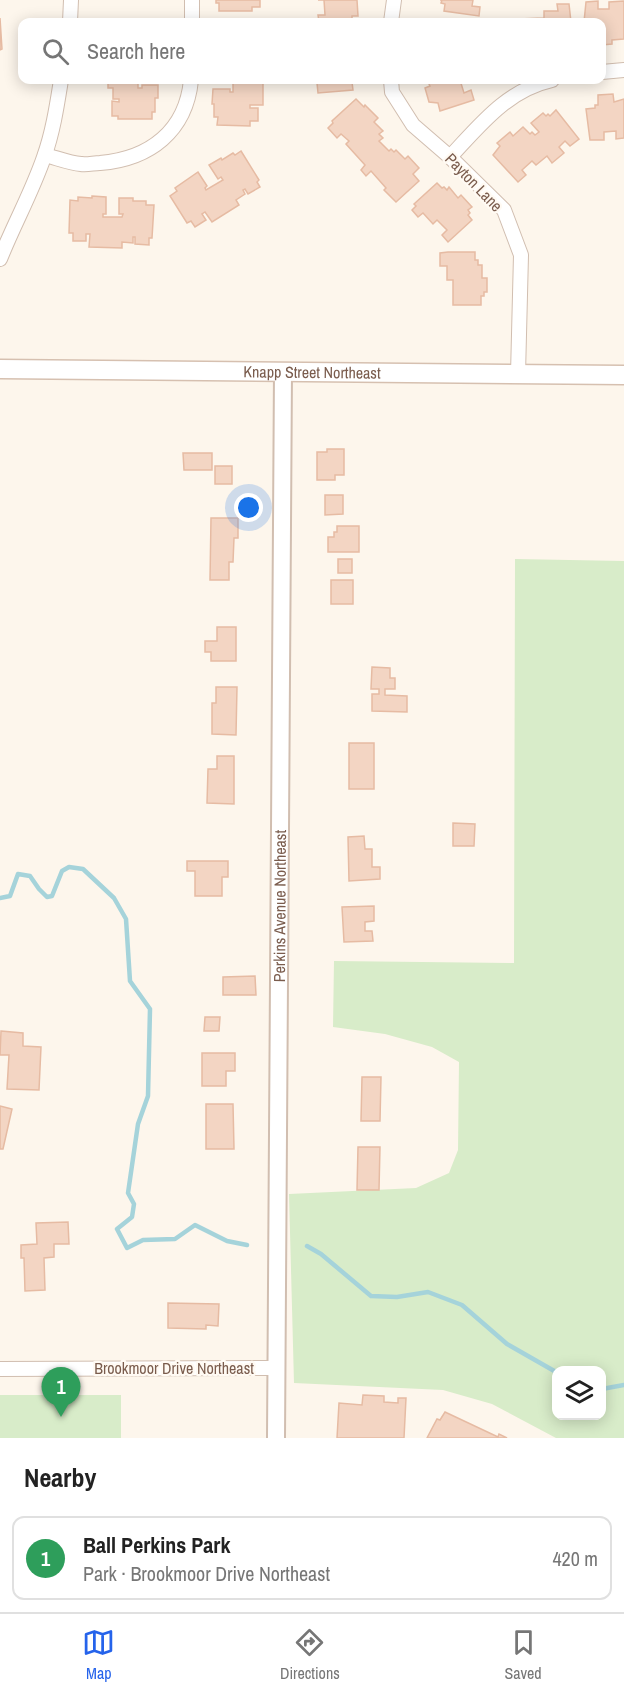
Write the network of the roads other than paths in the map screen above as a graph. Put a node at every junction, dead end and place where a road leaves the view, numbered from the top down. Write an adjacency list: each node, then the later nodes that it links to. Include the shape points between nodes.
1 (71, 0): 4 (street)
2 (192, 0): 5 (street)
3 (394, 0): 6 (street)
4 (70, 18)
5 (192, 18)
6 (392, 18)
7 (624, 70): 8 (street)
8 (606, 72)
9 (60, 84): 13 (street)
10 (190, 84): 13 (street, via 179,119 166,138 145,152 117,162 82,164)
11 (391, 84): 14 (street, Payton Lane, via 392,92 413,125)
12 (535, 84): 14 (street, via 495,109)
13 (45, 155): 15 (street)
14 (450, 157): 18 (street, Payton Lane, via 504,210 521,255)
15 (0, 259)
16 (0, 369): 17 (main road, Knapp Street Northeast)
17 (283, 372): 18 (main road, Knapp Street Northeast); 20 (street, Perkins Avenue Northeast)
18 (519, 374): 19 (main road, Knapp Street Northeast)
19 (624, 375)
20 (276, 1368): 21 (street, Brookmoor Drive Northeast); 22 (street, Perkins Avenue Northeast)
21 (0, 1369)
22 (276, 1438)

